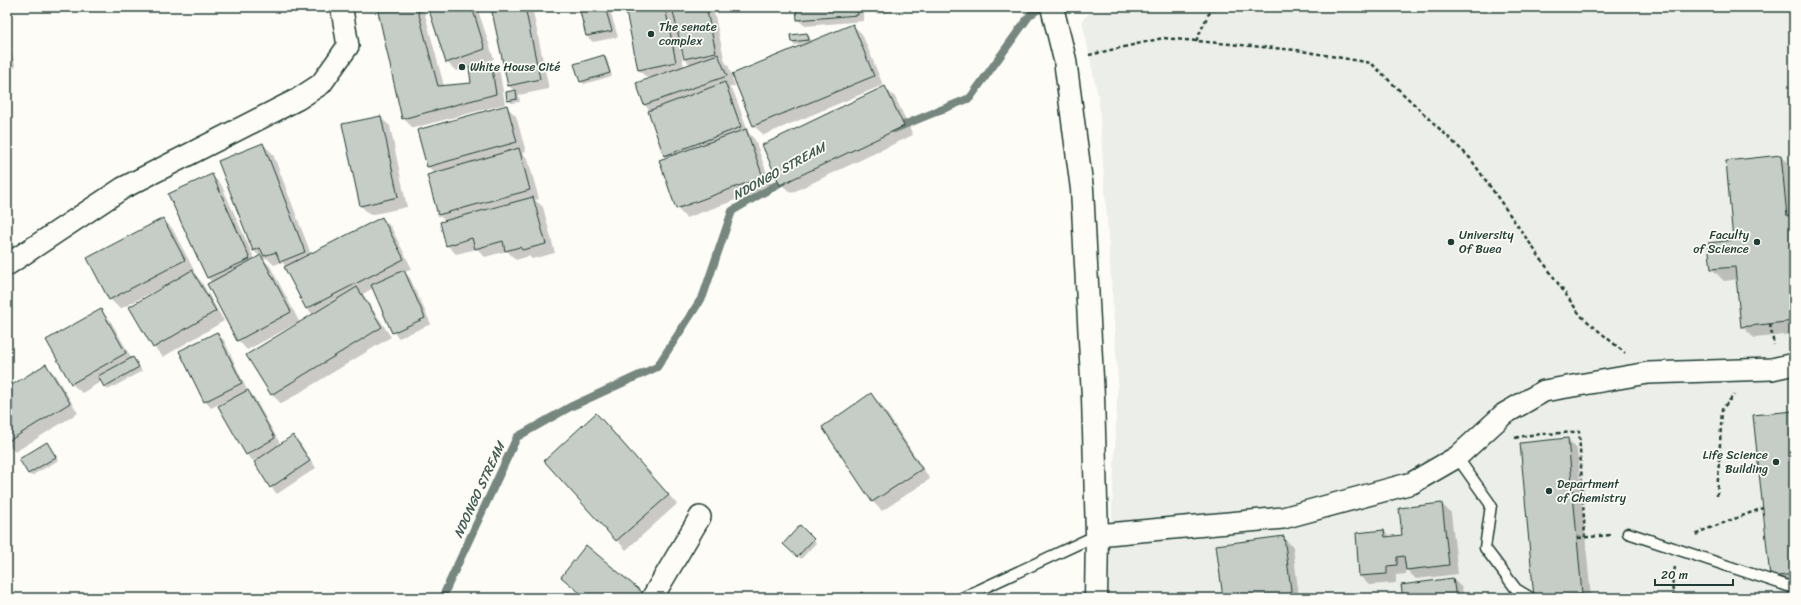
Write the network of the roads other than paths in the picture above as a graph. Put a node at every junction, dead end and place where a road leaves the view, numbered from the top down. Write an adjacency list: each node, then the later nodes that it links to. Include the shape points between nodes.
1 (344, 7): 3 (street, via 342,10 348,46 321,84 298,99 123,188)
2 (1052, 8): 8 (street, via 1065,60 1082,189)
3 (7, 265)
4 (1794, 364): 5 (street, via 1772,369 1648,373 1544,391 1504,414)
5 (1457, 457): 8 (street, via 1412,483 1283,518); 13 (lane, via 1491,505 1485,548 1516,589)
6 (700, 517): 10 (street)
7 (1628, 533): 9 (lane)
8 (1097, 535): 11 (lane); 12 (street)
9 (1794, 588)
10 (652, 598)
11 (962, 598)
12 (1096, 598)
13 (1531, 598)

